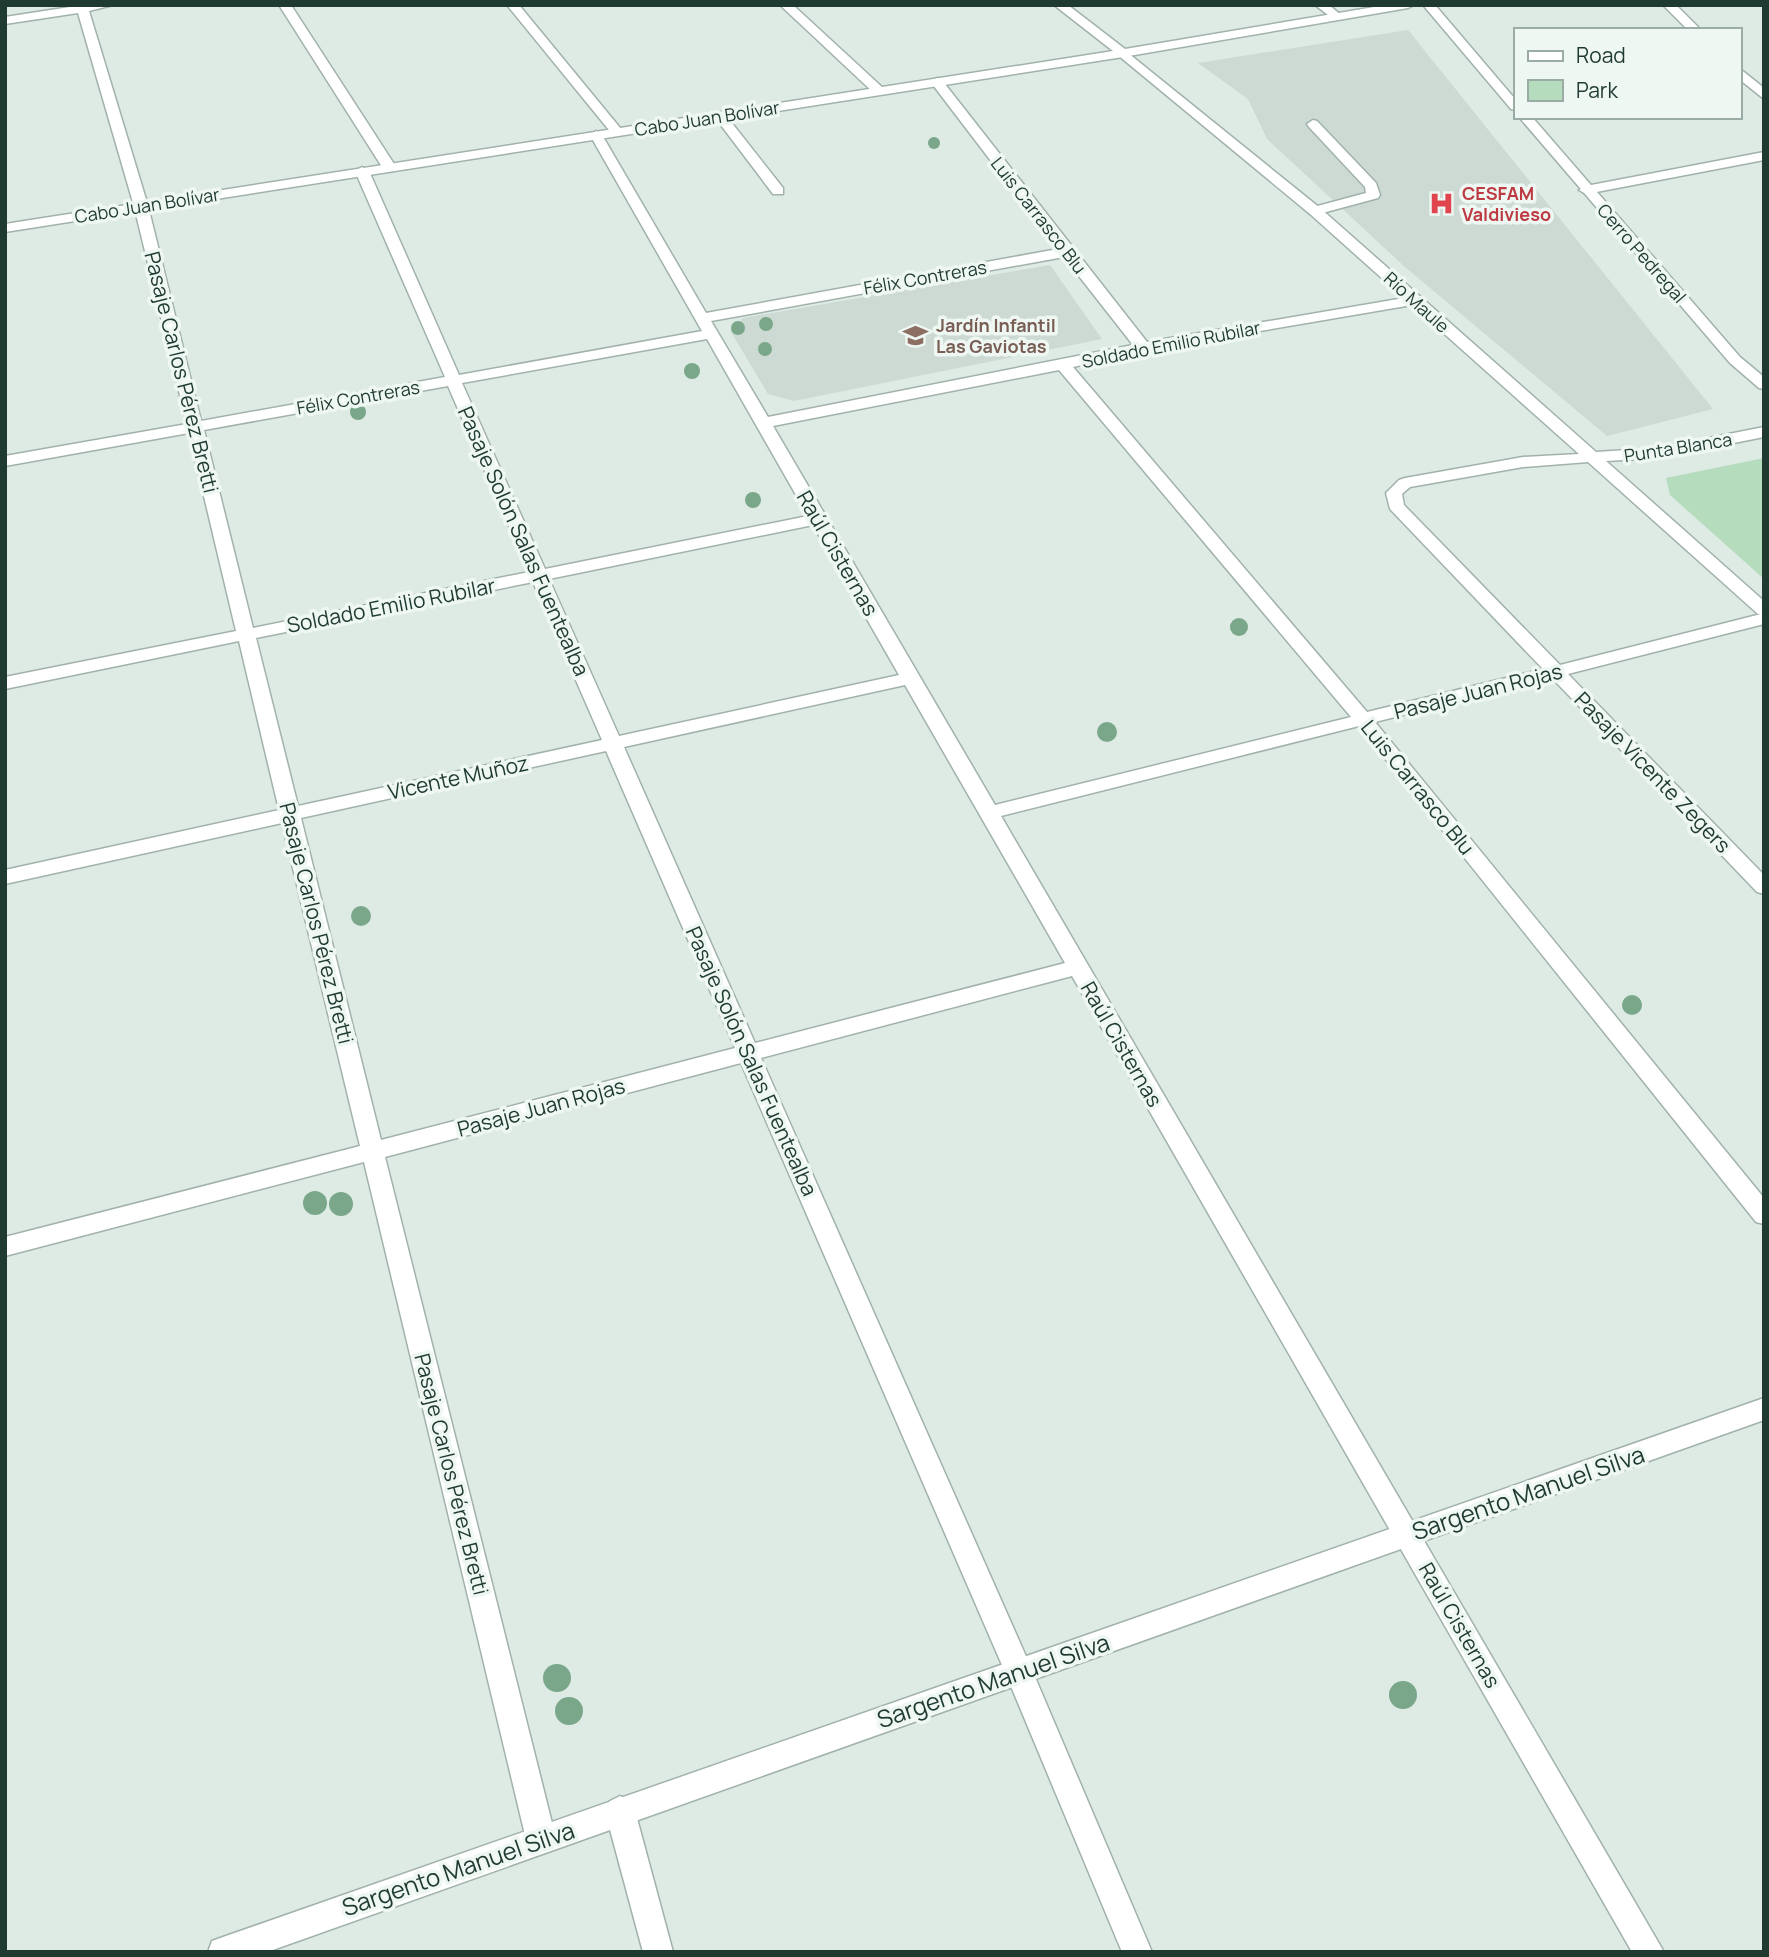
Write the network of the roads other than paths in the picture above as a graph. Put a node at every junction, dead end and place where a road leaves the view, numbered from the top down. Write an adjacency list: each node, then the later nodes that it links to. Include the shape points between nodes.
1 (107, 5): 10 (street)
2 (285, 5): 25 (street)
3 (513, 5): 23 (street, Raúl Cisternas)
4 (786, 5): 17 (street)
5 (1060, 5): 14 (street, Río Maule)
6 (1321, 5): 11 (street)
7 (1408, 5): 11 (street, Cabo Juan Bolívar)
8 (1429, 5): 19 (street)
9 (1669, 5): 13 (street)
10 (83, 9): 12 (street); 29 (street, Pasaje Carlos Pérez Bretti)
11 (1336, 16): 14 (street, Cabo Juan Bolívar)
12 (5, 21)
13 (1693, 28)
14 (1124, 53): 16 (street, Cabo Juan Bolívar); 30 (street, Río Maule)
15 (1741, 74): 18 (street)
16 (937, 82): 17 (street, Cabo Juan Bolívar); 32 (street, Luis Carrasco Blu)
17 (879, 91): 20 (street, Cabo Juan Bolívar)
18 (1764, 95)
19 (1514, 105)
20 (720, 116): 23 (street, Cabo Juan Bolívar); 28 (street)
21 (1527, 119): 27 (street, Cerro Pedregal)
22 (1313, 124): 30 (street, via 1371,186 1373,195)
23 (606, 134): 25 (street, Cabo Juan Bolívar); 34 (street, Raúl Cisternas)
24 (1764, 156): 27 (street)
25 (388, 167): 26 (street, Cabo Juan Bolívar)
26 (362, 172): 29 (street, Cabo Juan Bolívar); 37 (street, Pasaje Solón Salas Fuentealba)
27 (1586, 190): 38 (street, Cerro Pedregal, via 1735,360)
28 (778, 191)
29 (141, 206): 31 (street, Cabo Juan Bolívar); 40 (street, Pasaje Carlos Pérez Bretti)
30 (1315, 211): 33 (street, Río Maule)
31 (5, 228)
32 (1067, 251): 34 (street, Félix Contreras); 35 (street, Luis Carrasco Blu)
33 (1415, 300): 35 (street, Soldado Emilio Rubilar); 42 (street, Río Maule)
34 (706, 326): 37 (street, Félix Contreras); 39 (street, Raúl Cisternas)
35 (1143, 346): 36 (street, Soldado Emilio Rubilar)
36 (1063, 365): 39 (street, Soldado Emilio Rubilar); 53 (street, Luis Carrasco Blu)
37 (453, 380): 40 (street, Félix Contreras); 46 (street, Pasaje Solón Salas Fuentealba)
38 (1764, 385)
39 (762, 423): 45 (street, Raúl Cisternas)
40 (195, 426): 43 (street, Félix Contreras); 49 (street, Pasaje Carlos Pérez Bretti)
41 (1764, 432): 42 (street, Punta Blanca, via 1658,453)
42 (1591, 459): 44 (street, Punta Blanca, via 1522,462 1405,482 1394,493); 47 (street, Río Maule)
43 (5, 461)
44 (1396, 506): 50 (street, Pasaje Vicente Zegers)
45 (818, 519): 46 (street, Soldado Emilio Rubilar); 51 (street, Raúl Cisternas)
46 (539, 575): 49 (street, Soldado Emilio Rubilar); 54 (street, Pasaje Solón Salas Fuentealba)
47 (1764, 610)
48 (1764, 619): 50 (street, Pasaje Juan Rojas)
49 (246, 634): 52 (street, Soldado Emilio Rubilar); 56 (street, Pasaje Carlos Pérez Bretti)
50 (1556, 671): 53 (street, Pasaje Juan Rojas); 58 (street, Pasaje Vicente Zegers)
51 (911, 678): 54 (street, Vicente Muñoz); 55 (street, Raúl Cisternas)
52 (5, 683)
53 (1363, 719): 55 (street, Pasaje Juan Rojas); 62 (street, Luis Carrasco Blu)
54 (612, 743): 56 (street, Vicente Muñoz); 60 (street, Pasaje Solón Salas Fuentealba)
55 (989, 813): 59 (street, Raúl Cisternas)
56 (290, 814): 57 (street, Vicente Muñoz); 61 (street, Pasaje Carlos Pérez Bretti)
57 (5, 877)
58 (1764, 887)
59 (1078, 967): 60 (street, Pasaje Juan Rojas); 65 (street, Raúl Cisternas)
60 (748, 1053): 61 (street, Pasaje Juan Rojas); 66 (street, Pasaje Solón Salas Fuentealba)
61 (373, 1151): 63 (street, Pasaje Juan Rojas); 68 (street, Pasaje Carlos Pérez Bretti)
62 (1764, 1215)
63 (5, 1247)
64 (1764, 1409): 65 (street, Sargento Manuel Silva)
65 (1407, 1534): 66 (street, Sargento Manuel Silva); 72 (street, Raúl Cisternas)
66 (1019, 1672): 67 (street, Sargento Manuel Silva); 71 (street, Pasaje Solón Salas Fuentealba)
67 (620, 1811): 68 (street, Sargento Manuel Silva); 70 (street)
68 (541, 1839): 69 (street, Sargento Manuel Silva)
69 (223, 1952)
70 (658, 1952)
71 (1137, 1952)
72 (1649, 1952)

